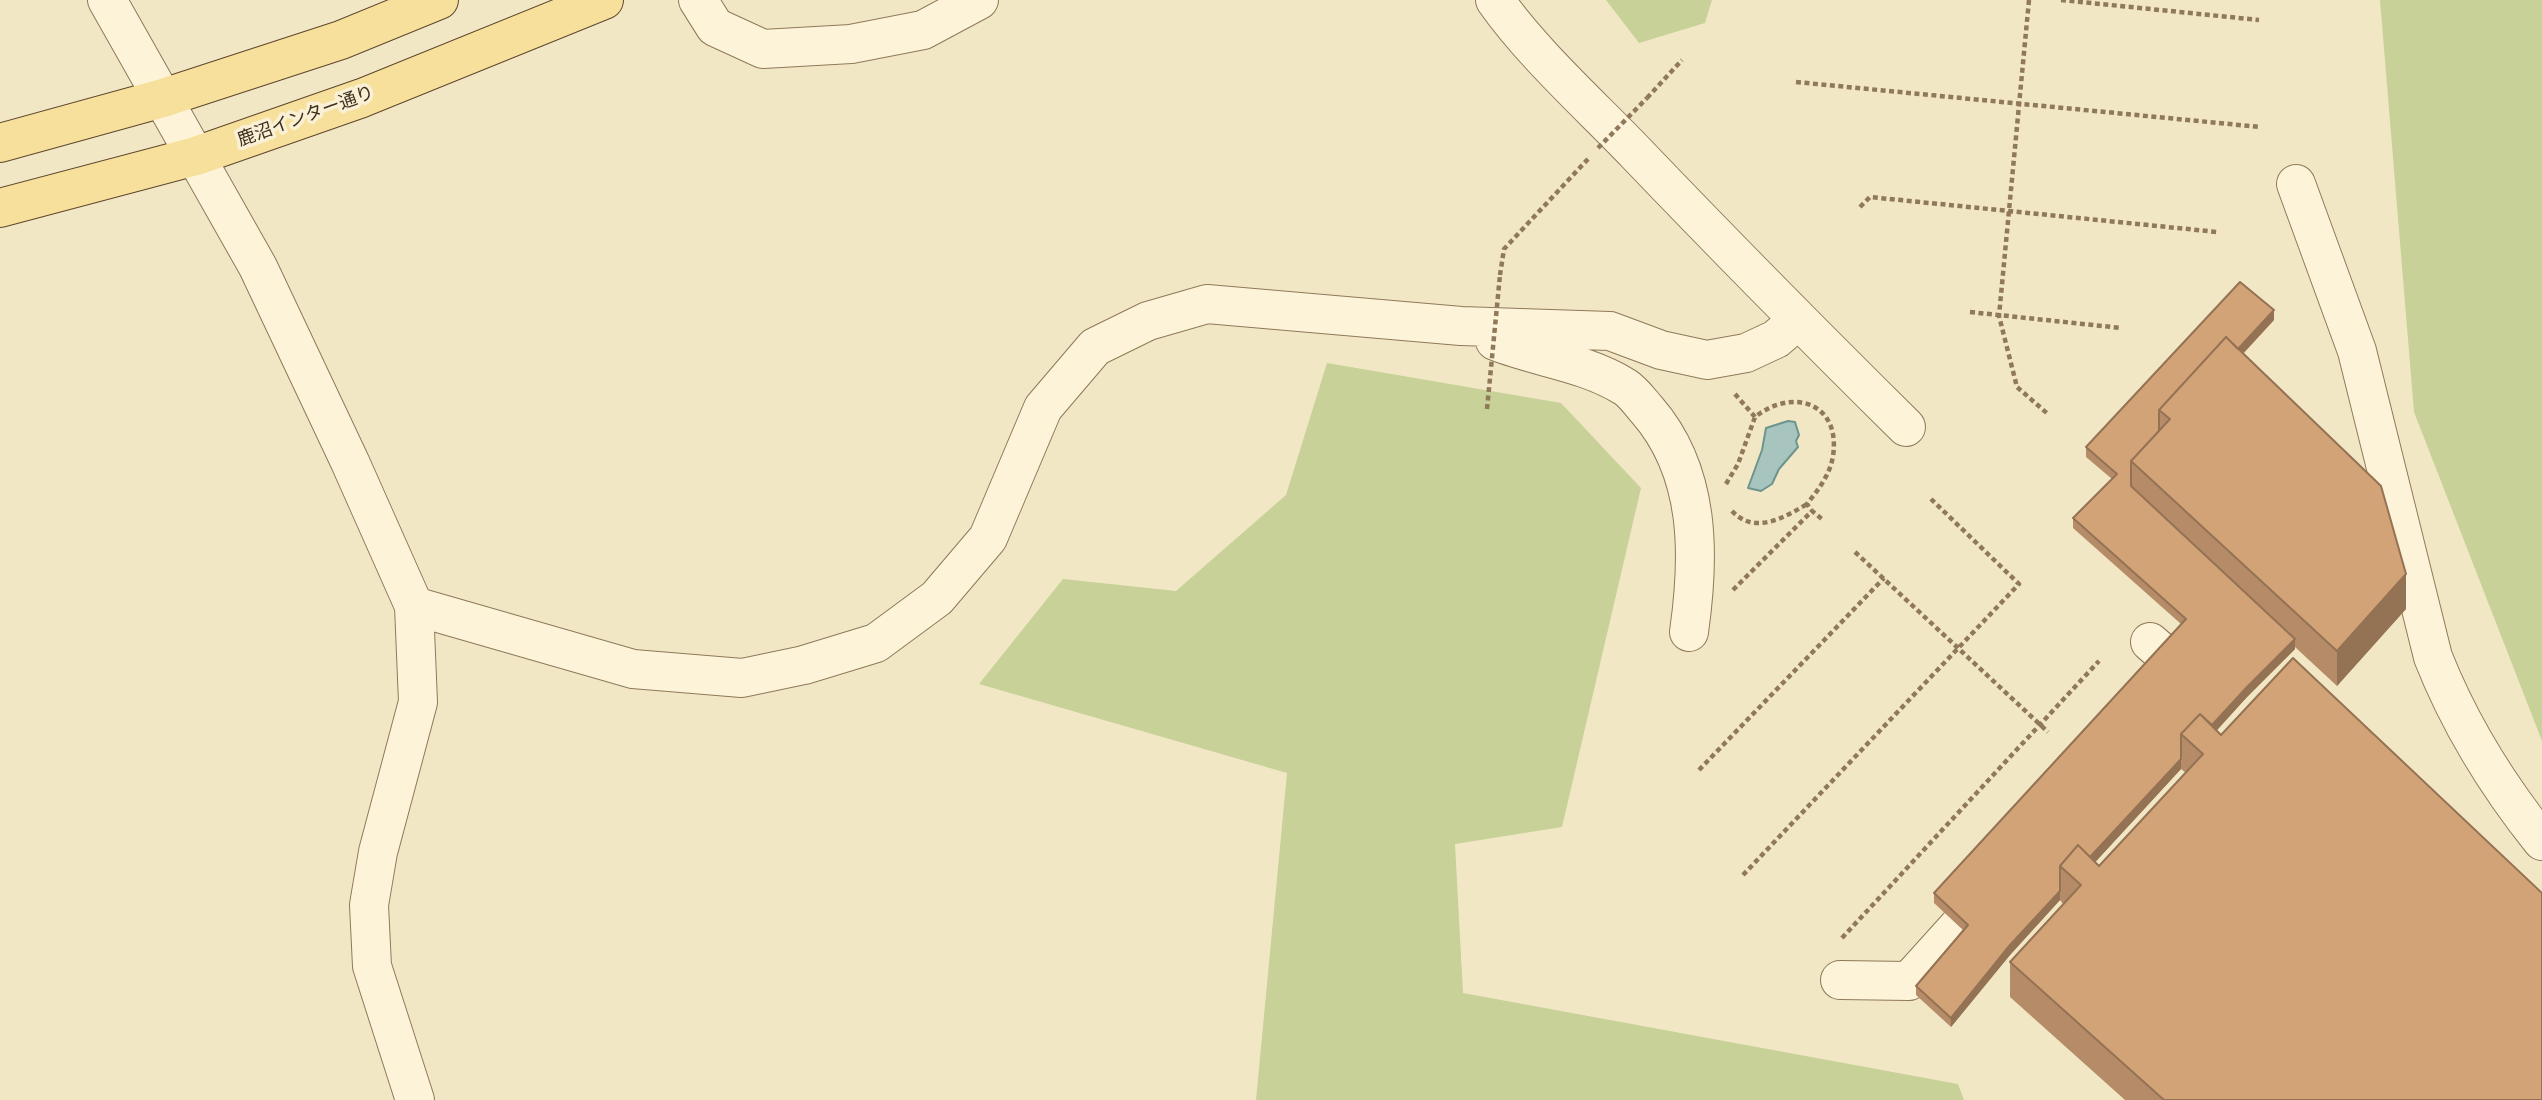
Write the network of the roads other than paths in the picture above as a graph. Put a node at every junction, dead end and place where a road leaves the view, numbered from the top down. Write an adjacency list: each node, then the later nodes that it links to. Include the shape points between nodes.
1 (107, 0): 7 (street)
2 (439, 0): 7 (main road, via 341,40)
3 (604, 0): 9 (main road, 鹿沼インター通り, via 362,98)
4 (698, 0): 5 (street, via 715,27 763,49 851,44 923,30)
5 (979, 0)
6 (1495, 0): 12 (street, via 1568,83)
7 (163, 98): 8 (main road); 9 (street)
8 (0, 143)
9 (196, 156): 11 (main road, 鹿沼インター通り); 15 (street, via 258,267)
10 (2296, 184): 19 (street, via 2357,351 2433,657 2472,737)
11 (0, 208)
12 (1797, 321): 13 (street, via 1776,339 1746,353 1707,360 1609,331); 14 (street)
13 (1461, 326): 15 (street, via 1207,304 1148,321 1095,347 1044,408 988,538 937,598 876,643 804,664 742,678 633,669); 16 (street, via 1516,349 1572,363 1627,387 1660,425 1681,468 1695,521 1696,577)
14 (1906, 427)
15 (414, 606): 22 (street, via 418,702 378,852 369,905 372,966)
16 (1689, 632)
17 (2150, 642): 18 (street, via 2187,674)
18 (2150, 715)
19 (2542, 841)
20 (2020, 858): 21 (street, via 1909,981)
21 (1840, 980)
22 (415, 1100)

